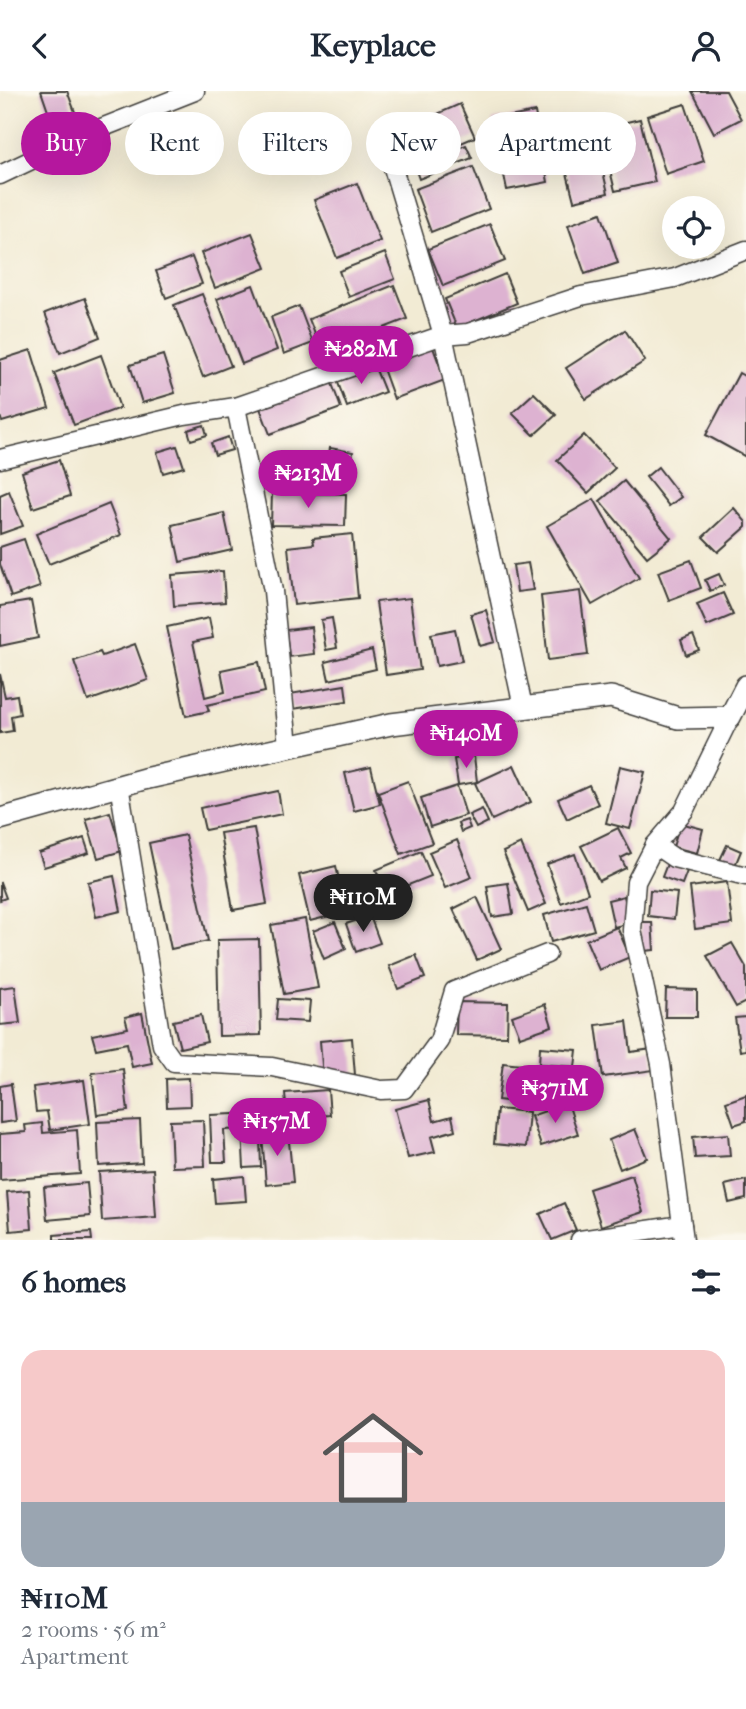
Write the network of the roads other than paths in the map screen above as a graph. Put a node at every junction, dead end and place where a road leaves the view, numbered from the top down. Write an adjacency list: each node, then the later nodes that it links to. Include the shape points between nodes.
1 (195, 91): 2 (street, via 86,134)
2 (0, 175)
3 (395, 175): 5 (street)
4 (746, 250): 5 (street, via 675,278 581,296 468,333)
5 (443, 335): 6 (street); 9 (street)
6 (236, 407): 7 (street); 11 (street, via 273,591)
7 (0, 459)
8 (746, 686): 10 (street)
9 (523, 707): 10 (street, via 611,697 678,717); 11 (street, via 391,724)
10 (730, 717): 14 (street, via 684,811)
11 (288, 746): 12 (street)
12 (119, 785): 13 (street); 16 (street, via 162,1045 174,1062 272,1067 381,1090 404,1089 439,1041 454,991)
13 (0, 819)
14 (655, 845): 15 (street, via 674,858); 17 (street, via 636,882 632,930 661,1064)
15 (746, 876)
16 (547, 954)
17 (683, 1233): 18 (street)
18 (580, 1240)

